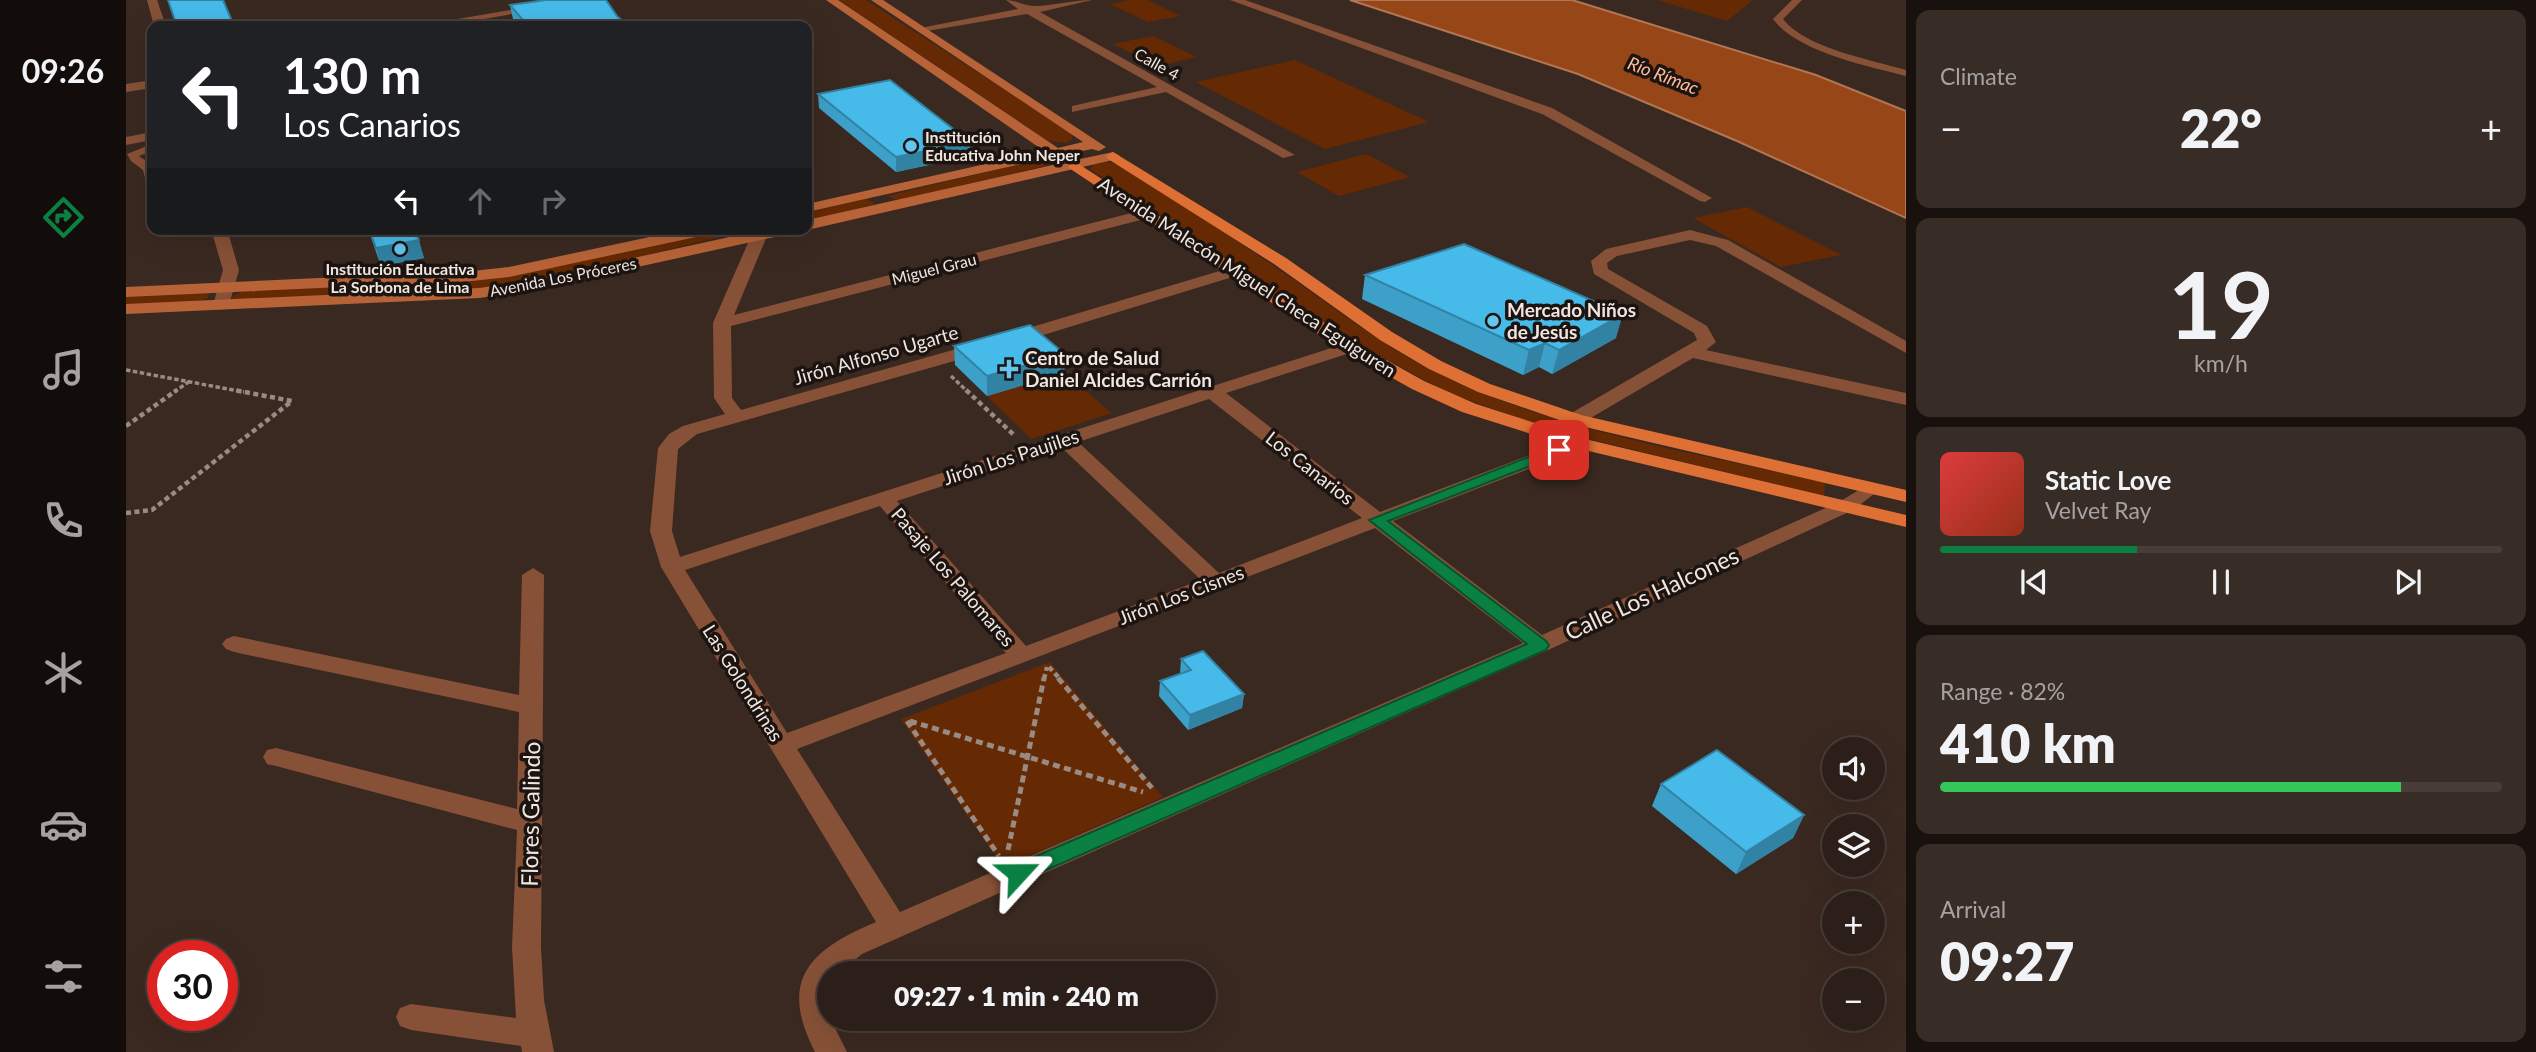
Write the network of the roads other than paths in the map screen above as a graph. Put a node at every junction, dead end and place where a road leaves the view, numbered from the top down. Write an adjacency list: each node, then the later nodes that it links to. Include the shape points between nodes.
1 (152, 0): 12 (street)
2 (492, 0): 11 (street)
3 (588, 0): 11 (street)
4 (831, 0): 24 (main road)
5 (876, 0): 14 (main road)
6 (1011, 0): 10 (street, Calle 4)
7 (1087, 0): 10 (street)
8 (1235, 0): 30 (street, via 1547,111)
9 (1797, 0): 15 (lane, via 1778,19 1784,29)
10 (1030, 10): 14 (street); 18 (street, Calle 4)
11 (503, 13): 13 (street)
12 (158, 21)
13 (464, 21)
14 (921, 29): 22 (main road)
15 (1906, 73)
16 (147, 85): 17 (street)
17 (126, 88)
18 (1168, 88): 19 (street); 25 (street, Calle 4)
19 (1077, 109)
20 (147, 137): 21 (street)
21 (126, 141)
22 (1094, 144): 24 (main road); 26 (main road)
23 (147, 149): 27 (lane, via 133,154)
24 (1057, 153): 28 (main road); 29 (main road)
25 (1288, 155)
26 (1113, 156): 28 (main road); 51 (main road, Avenida Malecón Miguel Checa Eguiguren, via 1435,365 1484,388)
27 (147, 165)
28 (1074, 165): 31 (main road); 33 (main road, Avenida Malecón Miguel Checa Eguiguren)
29 (874, 193): 31 (main road); 32 (main road)
30 (1705, 198)
31 (888, 206): 34 (main road)
32 (812, 207)
33 (1147, 214): 39 (main road, Avenida Malecón Miguel Checa Eguiguren); 44 (street, Miguel Grau)
34 (812, 224)
35 (221, 235): 40 (street, via 231,270)
36 (682, 235): 40 (main road, Avenida Los Próceres, via 509,272 433,280)
37 (745, 235): 42 (main road, Avenida Los Próceres, via 537,285 479,293)
38 (757, 235): 44 (street)
39 (1233, 272): 45 (main road, Avenida Malecón Miguel Checa Eguiguren); 50 (street, Jirón Alfonso Ugarte, via 935,362)
40 (226, 286): 41 (main road, Avenida Los Próceres); 42 (street)
41 (126, 292)
42 (221, 305): 43 (main road, Avenida Los Próceres)
43 (126, 309)
44 (722, 323): 50 (street, via 723,398)
45 (1350, 347): 48 (street, Jirón Los Paujiles); 54 (main road, Avenida Malecón Miguel Checa Eguiguren, via 1418,386 1469,408)
46 (1906, 348): 47 (street, via 1704,236 1690,235 1612,253 1599,261 1600,271 1701,330 1707,342)
47 (1691, 352): 49 (street); 51 (street)
48 (1212, 392): 53 (street, Jirón Los Paujiles); 59 (street, Los Canarios)
49 (1906, 399)
50 (736, 416): 52 (street, Jirón Alfonso Ugarte)
51 (1575, 419): 55 (main road, Avenida Malecón Miguel Checa Eguiguren)
52 (690, 430): 61 (street, Las Golondrinas, via 668,448 661,531)
53 (1065, 440): 57 (street, Jirón Los Paujiles); 63 (street)
54 (1579, 443): 58 (main road, Avenida Malecón Miguel Checa Eguiguren); 59 (street, Jirón Los Cisnes)
55 (1872, 488): 56 (main road, Avenida Malecón Miguel Checa Eguiguren); 58 (street, Calle Los Halcones)
56 (1906, 496)
57 (884, 498): 61 (street, Jirón Los Paujiles); 66 (street, Pasaje Los Palomares)
58 (1846, 506): 60 (main road, Avenida Malecón Miguel Checa Eguiguren); 65 (street, Calle Los Halcones)
59 (1377, 520): 63 (street, Jirón Los Cisnes); 65 (street, Los Canarios)
60 (1906, 521)
61 (672, 567): 68 (street, Las Golondrinas)
62 (533, 575): 67 (street, Flores Galindo)
63 (1215, 581): 66 (street, Jirón Los Cisnes)
64 (234, 644): 67 (street)
65 (1540, 645): 71 (street, Calle Los Halcones)
66 (1028, 663): 68 (street, Jirón Los Cisnes)
67 (533, 706): 70 (street, Flores Galindo)
68 (781, 744): 71 (street, Las Golondrinas)
69 (276, 757): 70 (street)
70 (530, 823): 73 (street, Flores Galindo, via 527,958)
71 (894, 927): 74 (street, Calle Los Halcones, via 852,945 822,969 813,988 811,1009)
72 (411, 1017): 73 (street)
73 (536, 1043)
74 (831, 1052)

